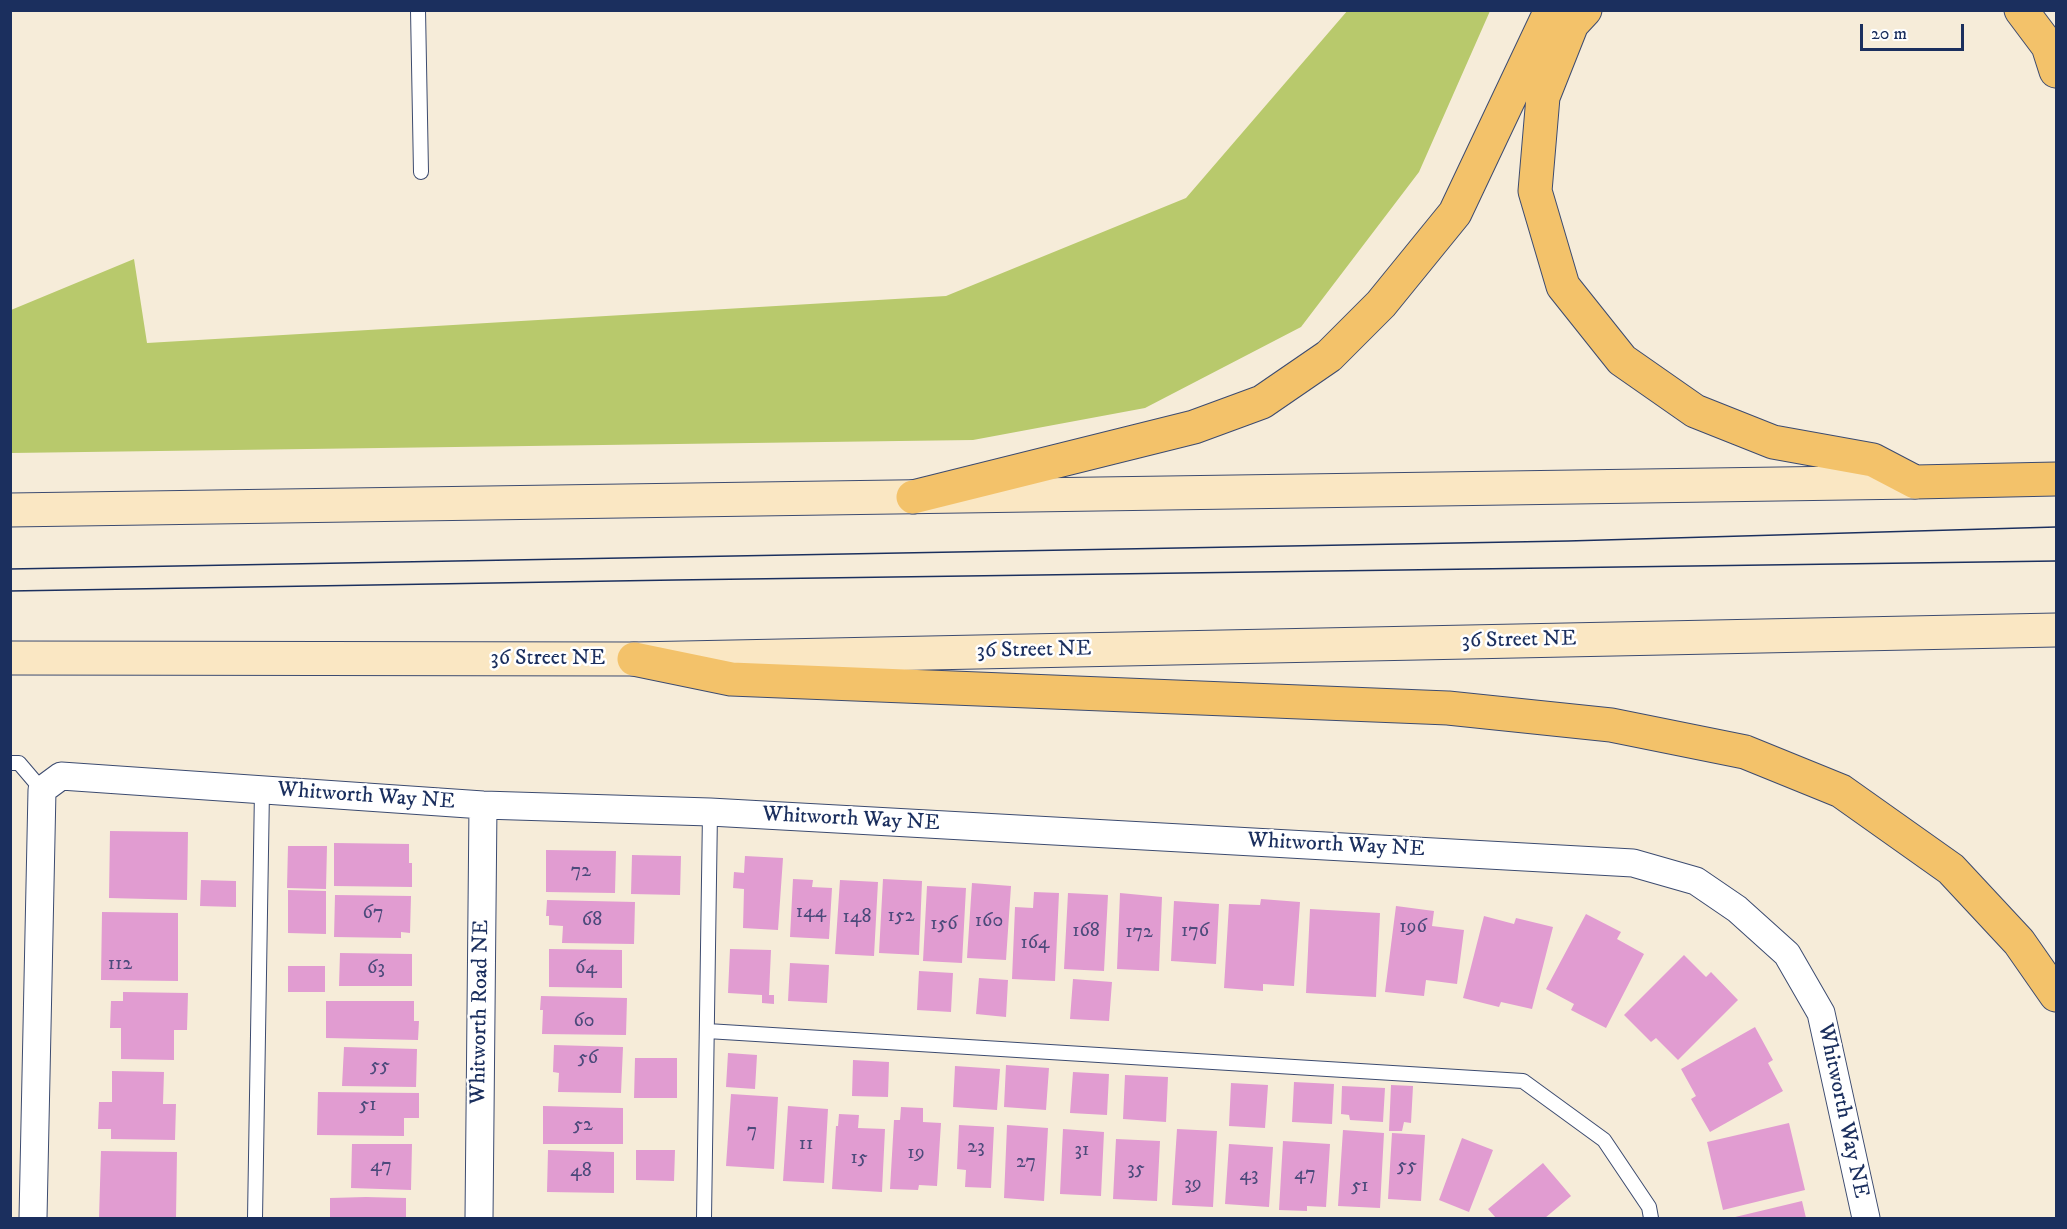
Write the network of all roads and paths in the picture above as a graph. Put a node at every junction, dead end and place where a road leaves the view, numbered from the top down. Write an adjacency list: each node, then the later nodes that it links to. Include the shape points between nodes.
1 (418, 10): 6 (lane)
2 (1551, 10): 9 (main road, via 1455,213 1381,304 1329,356 1262,402 1194,427)
3 (1585, 10): 8 (main road, via 1572,24 1543,97 1535,191 1563,286 1622,360 1695,411 1773,442 1873,460)
4 (2021, 10): 5 (main road, via 2048,46)
5 (2056, 71)
6 (421, 172)
7 (2056, 479): 8 (main road)
8 (1915, 482): 9 (main road)
9 (913, 497): 10 (main road)
10 (10, 510)
11 (2056, 630): 13 (main road, 36 Street NE)
12 (10, 658): 13 (main road, 36 Street NE)
13 (634, 659): 19 (main road, via 731,679 1448,708 1611,725 1746,752 1841,791 1951,868 2019,942)
14 (10, 763): 15 (lane, via 19,763)
15 (42, 790): 16 (street, Whitworth Way NE, via 61,776); 21 (street)
16 (262, 790): 17 (street, Whitworth Way NE); 22 (lane)
17 (483, 805): 18 (street, Whitworth Way NE); 23 (street, Whitworth Road NE)
18 (710, 812): 20 (lane); 26 (street, Whitworth Way NE, via 1633,862 1696,881 1737,909 1787,954 1821,1013)
19 (2056, 995)
20 (707, 1031): 24 (lane); 25 (lane, via 1523,1081 1604,1140 1648,1207)
21 (33, 1218)
22 (255, 1218)
23 (478, 1218)
24 (704, 1218)
25 (1651, 1218)
26 (1866, 1218)

